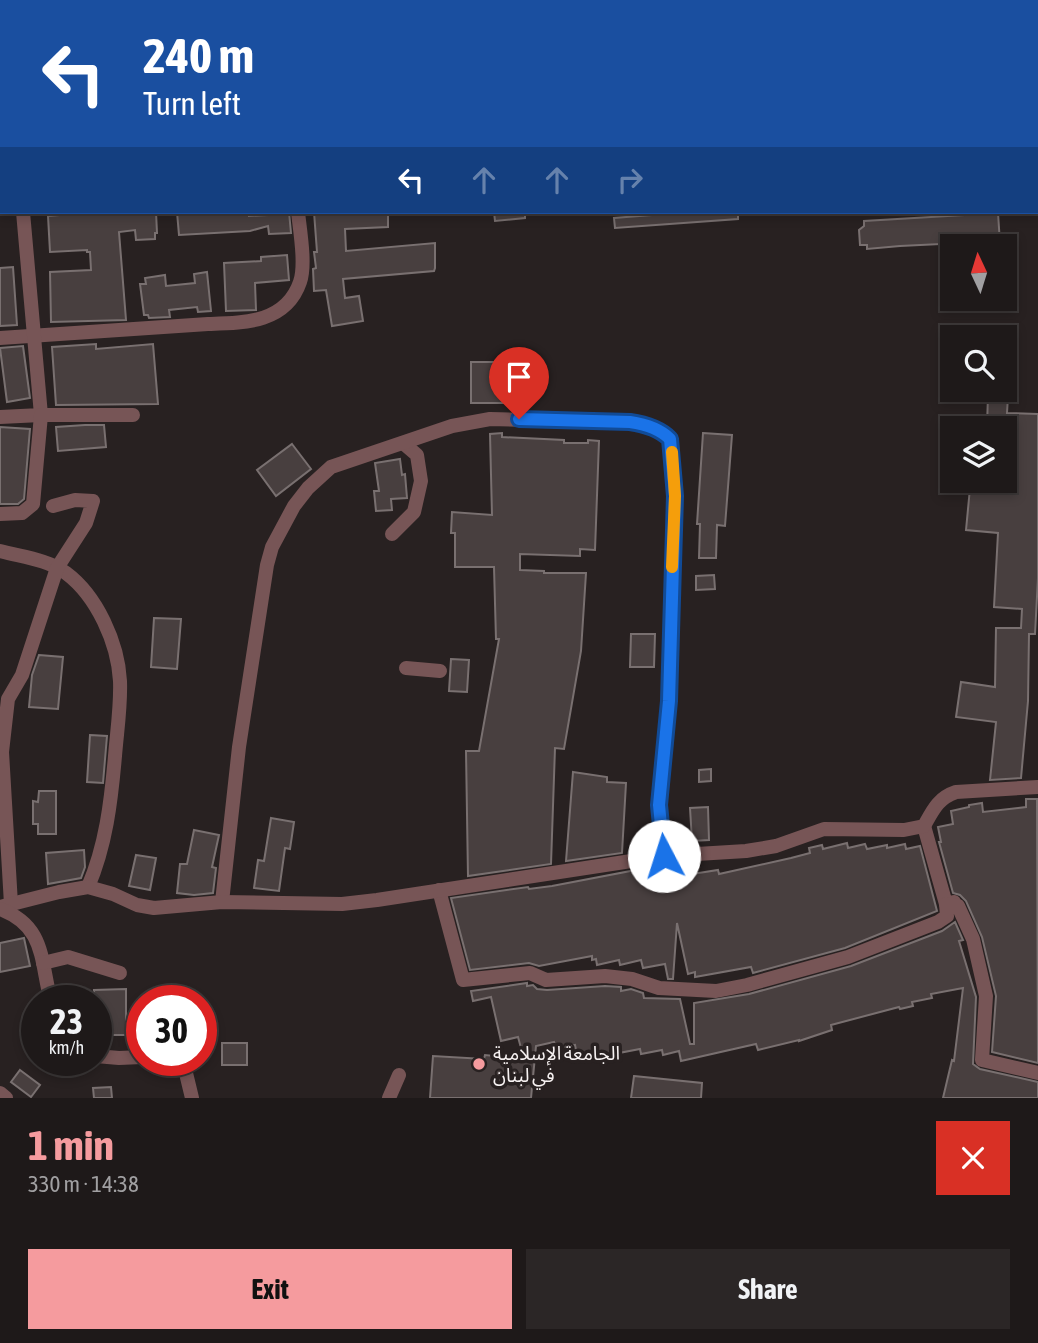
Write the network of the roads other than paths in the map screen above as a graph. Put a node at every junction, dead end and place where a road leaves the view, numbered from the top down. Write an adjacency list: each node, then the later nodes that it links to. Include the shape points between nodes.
1 (23, 214): 3 (street)
2 (298, 214): 3 (street, via 301,281 282,308 270,316 240,324)
3 (33, 336): 4 (street); 5 (street)
4 (0, 338)
5 (41, 415): 6 (street); 7 (street); 10 (street, via 33,504 22,513)
6 (133, 415)
7 (0, 417)
8 (403, 443): 11 (street, via 417,455 421,481 414,512); 18 (street, via 490,419 630,422 645,424 670,439 675,496 669,701 659,805); 22 (street, via 331,467 294,506 272,547 239,747)
9 (53, 506): 13 (street, via 93,501 86,523)
10 (0, 514)
11 (392, 534)
12 (0, 551): 13 (street)
13 (57, 568): 19 (street, via 78,584 104,624 120,678 111,805 99,863); 24 (street, via 22,675 8,699 2,752)
14 (406, 668): 15 (street)
15 (440, 671)
16 (1038, 787): 17 (street, via 956,792 937,802)
17 (924, 826): 18 (street, via 824,829 766,848); 23 (street)
18 (664, 856): 20 (street)
19 (88, 887): 22 (street, via 145,907); 24 (street)
20 (439, 890): 22 (street, via 342,904); 23 (street, via 463,979 530,973 546,980 605,976 695,991 747,985 848,957 938,922 947,916)
21 (965, 900): 23 (street)
22 (222, 902)
23 (946, 904): 28 (street, via 958,906 973,939 986,996 982,1060)
24 (4, 907): 25 (street, via 28,925)
25 (43, 963): 26 (street, via 68,957); 27 (street)
26 (120, 973)
27 (48, 985)
28 (1038, 1073)
29 (399, 1075): 34 (street)
30 (187, 1076): 33 (street)
31 (0, 1093): 32 (street)
32 (6, 1098)
33 (192, 1098)
34 (389, 1098)

